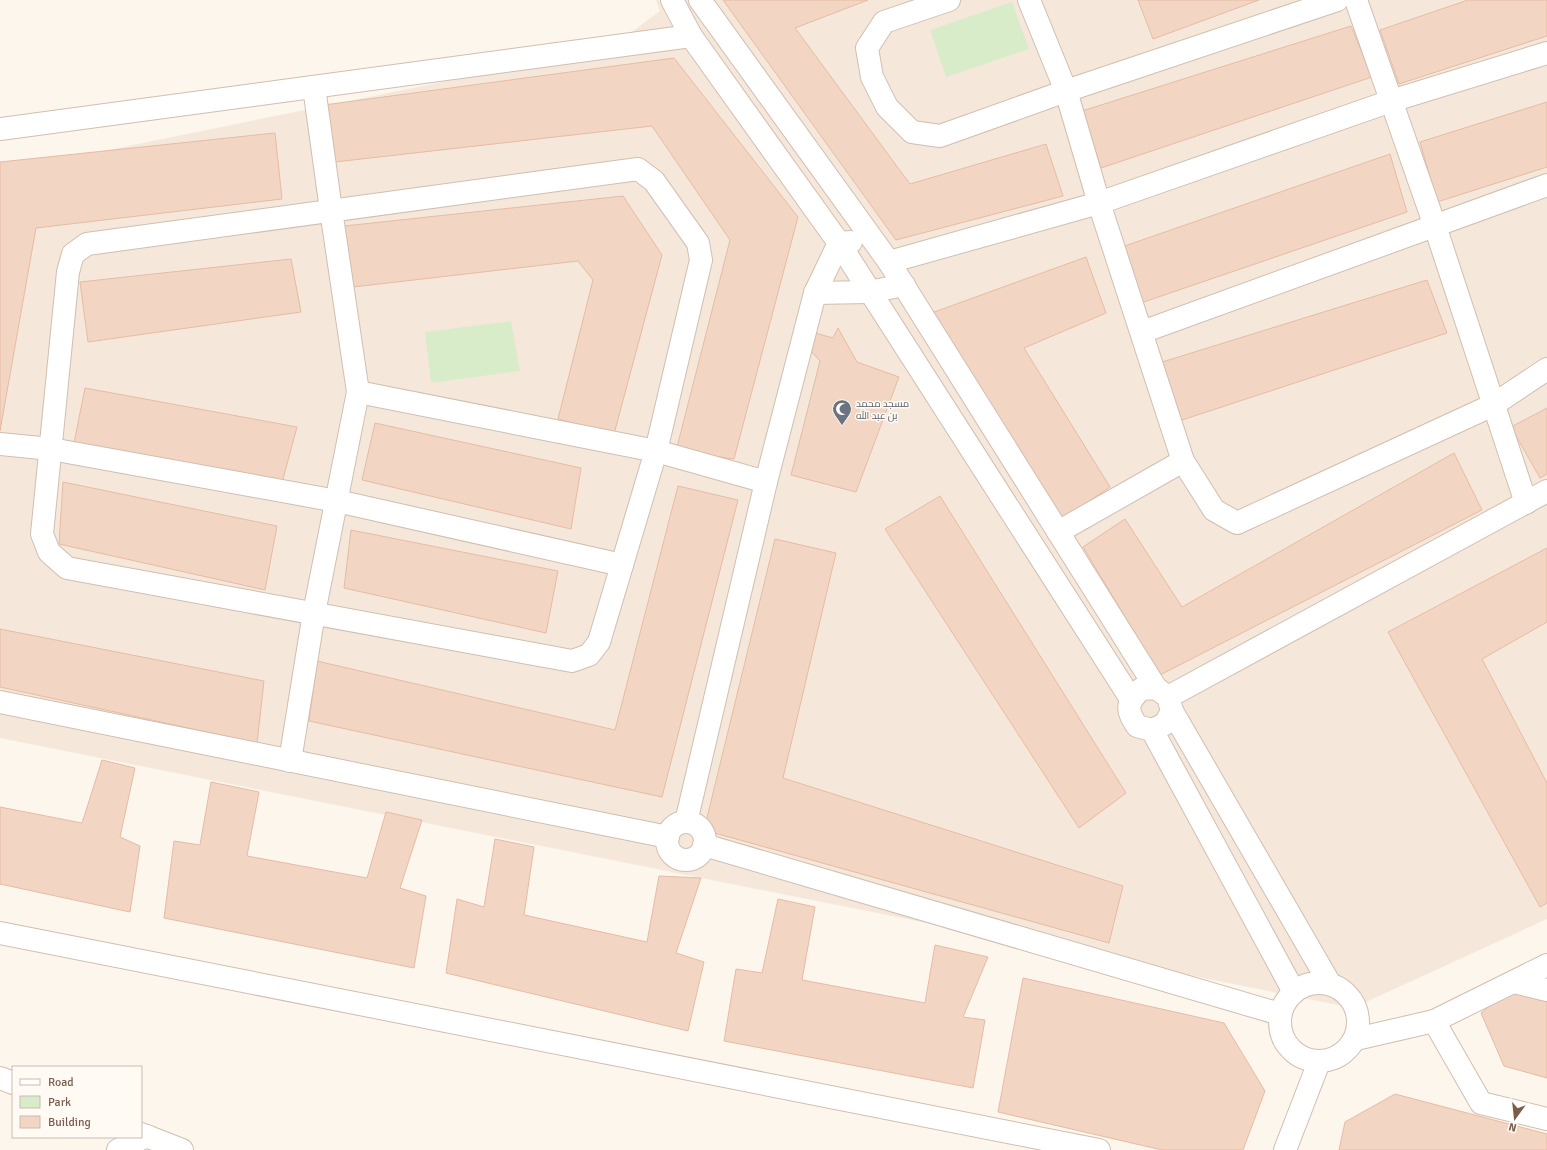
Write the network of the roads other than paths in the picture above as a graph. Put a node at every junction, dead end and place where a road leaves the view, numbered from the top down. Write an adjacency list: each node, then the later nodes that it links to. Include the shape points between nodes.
1 (672, 0): 7 (street)
2 (700, 0): 17 (street)
3 (948, 0): 10 (street, via 884,22 867,48 872,78 887,107 912,132 940,136)
4 (1029, 0): 10 (street)
5 (1337, 0): 10 (street)
6 (1356, 0): 11 (street)
7 (691, 36): 9 (street); 18 (street)
8 (1547, 54): 11 (street)
9 (314, 86): 12 (street); 15 (street)
10 (1066, 90): 14 (street)
11 (1391, 101): 14 (street); 16 (street)
12 (0, 129)
13 (1547, 185): 16 (street)
14 (1099, 203): 19 (street); 23 (street)
15 (331, 210): 25 (street); 28 (street, via 87,244 73,254 68,272); 29 (street, via 638,169 654,180 698,243 701,260)
16 (1435, 226): 23 (street); 26 (street)
17 (872, 240): 18 (street); 19 (street)
18 (840, 244): 21 (street); 22 (street)
19 (889, 262): 20 (street)
20 (904, 285): 21 (street); 35 (street)
21 (869, 292): 22 (street); 39 (street)
22 (815, 293): 31 (street)
23 (1142, 332): 30 (street)
24 (1547, 369): 26 (street)
25 (358, 392): 29 (street); 33 (street)
26 (1493, 405): 30 (street, via 1236,523 1214,510); 34 (street)
27 (0, 444): 28 (street)
28 (51, 449): 33 (street); 37 (street, via 42,534 49,552 67,568)
29 (656, 451): 31 (street); 36 (street)
30 (1183, 461): 35 (street)
31 (766, 482): 43 (street)
32 (1547, 491): 34 (street)
33 (337, 501): 36 (street); 37 (street)
34 (1526, 503): 38 (street)
35 (1058, 532): 38 (street)
36 (622, 565): 37 (street, via 599,642 589,655 572,661)
37 (314, 613): 42 (street)
38 (1165, 698): 39 (street, via 1141,689); 41 (street, via 1165,724); 49 (street)
39 (1131, 699): 41 (street, via 1129,714 1137,726)
40 (0, 702): 42 (street)
41 (1152, 730): 51 (street)
42 (290, 761): 44 (street)
43 (686, 822): 44 (street, via 671,829); 45 (street, via 701,829 705,836)
44 (668, 837): 45 (street, via 671,852 686,860 695,858 701,853)
45 (704, 845): 52 (street)
46 (0, 933): 63 (street)
47 (1547, 965): 48 (street)
48 (1514, 982): 50 (street); 53 (street)
49 (1330, 984): 51 (street, via 1308,984); 54 (street, via 1349,996 1359,1016)
50 (1547, 990)
51 (1294, 992): 52 (street, via 1289,996)
52 (1280, 1014): 55 (street, via 1283,1039 1298,1056)
53 (1434, 1021): 54 (street); 58 (street, via 1481,1103)
54 (1356, 1039): 55 (street, via 1341,1056)
55 (1319, 1062): 64 (street)
56 (0, 1078): 57 (street)
57 (12, 1083)
58 (1547, 1119)
59 (144, 1135): 62 (street)
60 (139, 1138): 61 (street)
61 (118, 1150)
62 (182, 1150)
63 (1099, 1150)
64 (1285, 1150)

